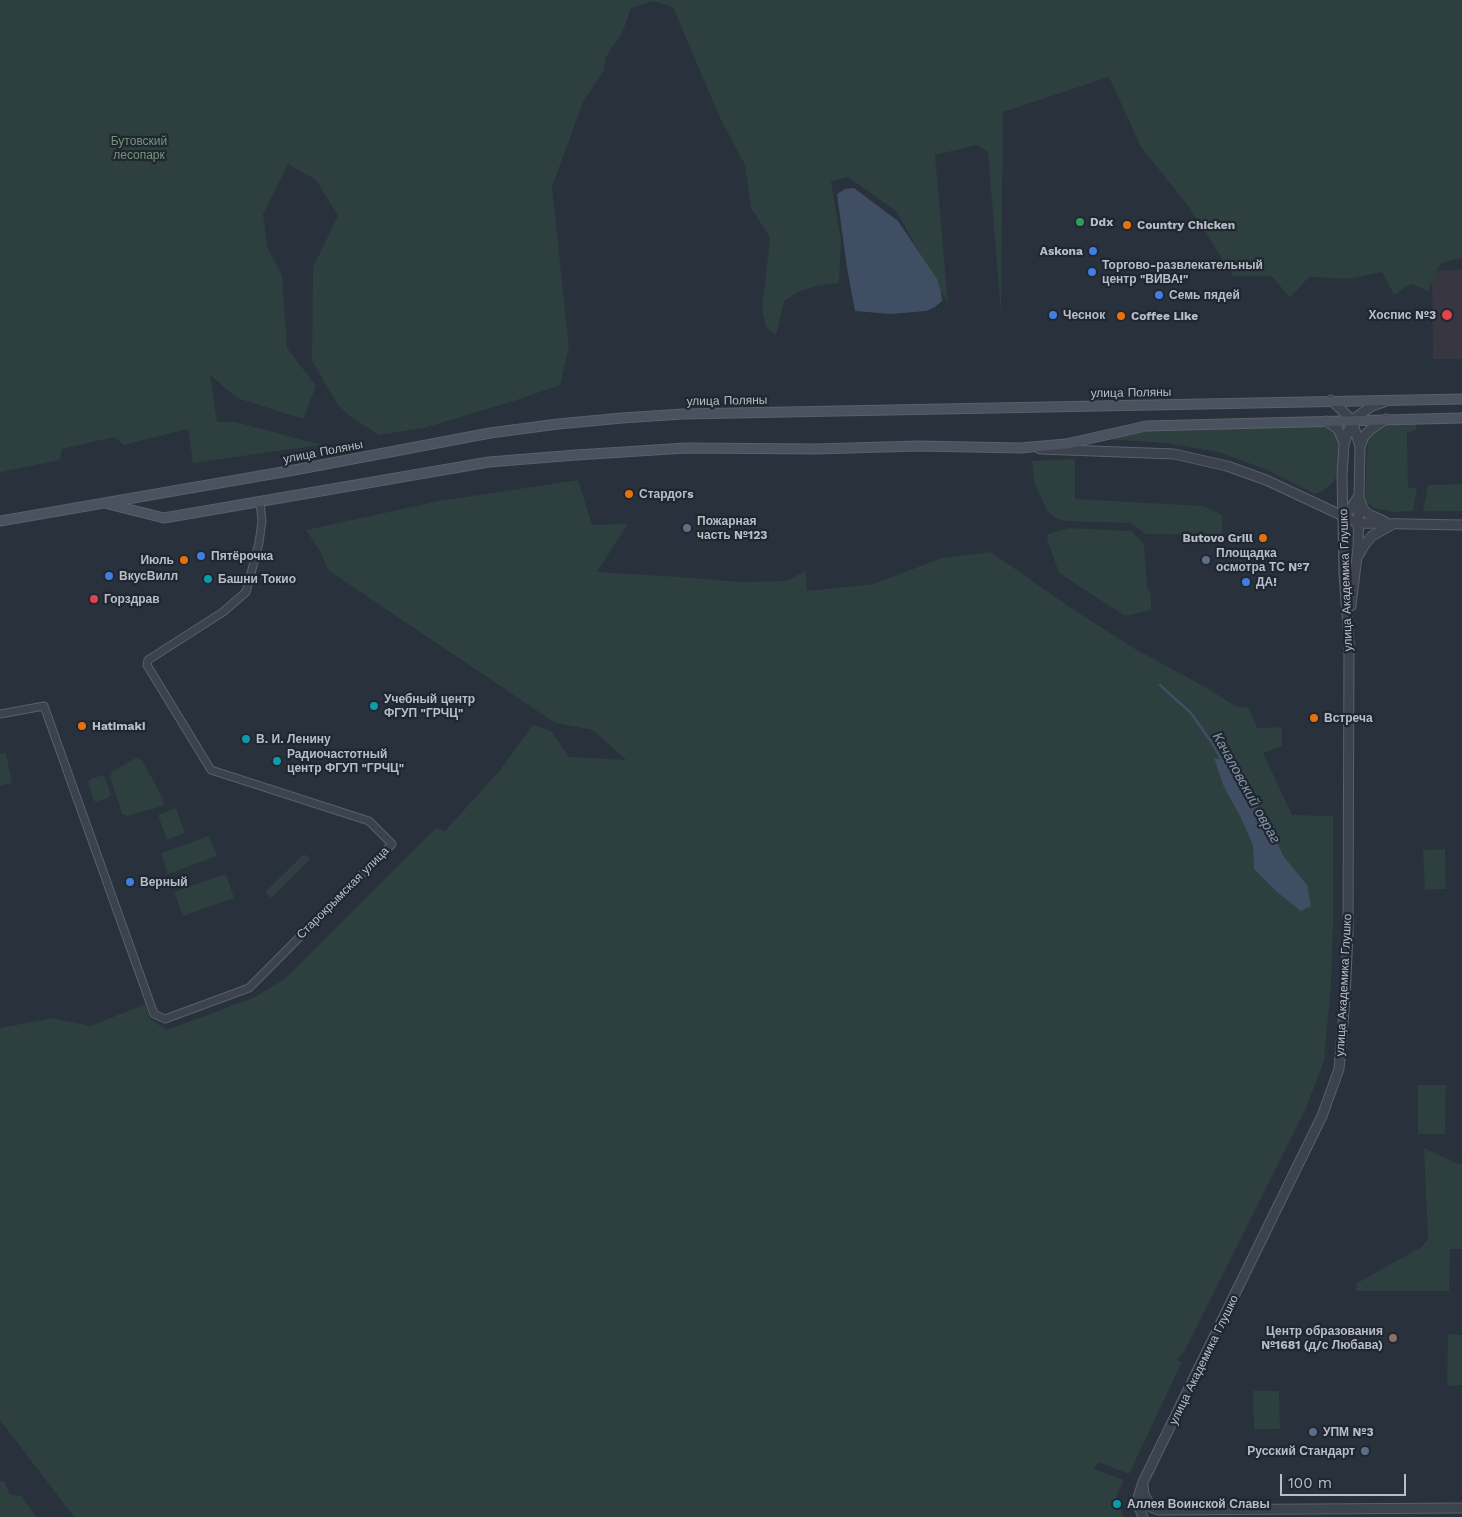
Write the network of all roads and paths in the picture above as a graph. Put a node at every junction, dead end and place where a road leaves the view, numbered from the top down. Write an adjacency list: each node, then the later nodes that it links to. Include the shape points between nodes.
1 (1462, 399): 3 (main road, улица Поляны)
2 (1331, 400): 3 (main road, улица Поляны); 6 (street); 13 (main road, улица Поляны, via 683,414 604,420 490,433)
3 (1386, 401): 6 (street)
4 (1462, 418): 5 (main road)
5 (1386, 419): 6 (main road); 9 (street, via 1371,428)
6 (1352, 420): 7 (main road); 8 (street, улица Академика Глушко); 9 (street)
7 (1326, 421): 8 (street, via 1338,429); 10 (main road, via 1146,426 1066,444)
8 (1344, 444): 14 (street, улица Академика Глушко)
9 (1360, 447): 11 (street)
10 (1020, 448): 12 (main road, via 686,448 576,454 489,462); 14 (street, via 1143,452 1202,459 1266,480)
11 (1359, 496): 14 (street); 16 (street); 17 (street, via 1368,514)
12 (260, 502): 13 (main road, via 164,518); 21 (street, Старокрымская улица, via 259,543 246,592 223,612 148,660 147,665 211,770 369,821 392,844 249,988 165,1018 154,1014 44,706)
13 (106, 504): 15 (main road, улица Поляны)
14 (1343, 515): 16 (street); 20 (street, улица Академика Глушко)
15 (0, 521)
16 (1358, 522): 17 (street); 19 (street)
17 (1394, 524): 18 (street); 19 (street, via 1372,536)
18 (1462, 525)
19 (1357, 558): 20 (street)
20 (1349, 621): 22 (street, улица Академика Глушко, via 1348,933 1339,1069 1322,1116)
21 (0, 714)
22 (1143, 1482): 24 (street, via 1144,1494 1151,1506 1159,1510); 25 (street, улица Академика Глушко, via 1138,1498)
23 (1462, 1508): 24 (street)
24 (1178, 1510): 26 (street)
25 (1143, 1517)
26 (1160, 1517)

